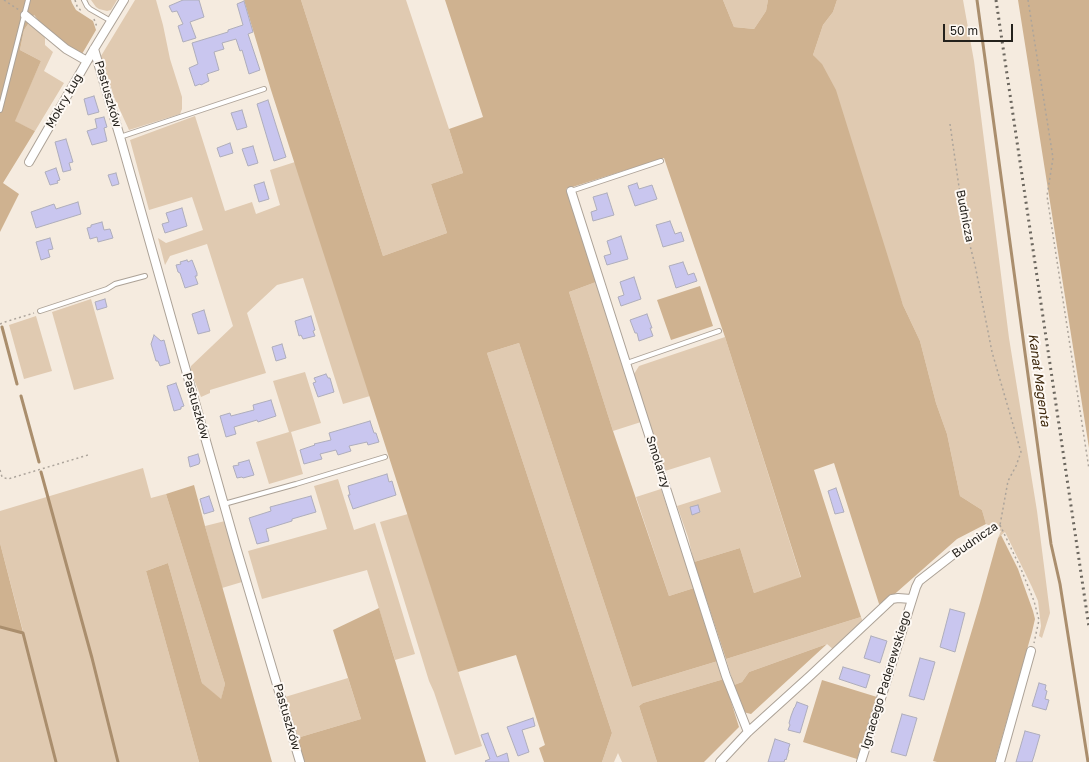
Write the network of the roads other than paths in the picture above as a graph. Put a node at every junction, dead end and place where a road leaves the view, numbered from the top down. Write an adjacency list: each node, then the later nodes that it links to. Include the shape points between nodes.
1 (28, 0): 4 (lane)
2 (84, 0): 5 (lane, via 90,9)
3 (124, 0): 5 (street, Mokry Ług)
4 (25, 14): 7 (street, via 66,49); 9 (lane)
5 (111, 20): 6 (street, Mokry Ług)
6 (94, 49): 7 (street, Mokry Ług); 10 (street, Pastuszków)
7 (87, 61): 12 (street, Mokry Ług)
8 (264, 89): 10 (lane)
9 (0, 110)
10 (120, 137): 19 (street, Pastuszków)
11 (661, 161): 13 (lane)
12 (29, 162)
13 (572, 191): 17 (street, Smolarzy)
14 (145, 276): 15 (lane)
15 (40, 311)
16 (719, 332): 17 (lane)
17 (627, 363): 23 (street, Smolarzy, via 726,676)
18 (385, 457): 19 (lane)
19 (224, 504): 25 (street, Pastuszków)
20 (955, 553): 21 (street, Budnicza, via 919,581)
21 (911, 599): 23 (street, via 892,599); 26 (street, Ignacego Paderewskiego)
22 (1031, 651): 27 (street)
23 (748, 732): 24 (street)
24 (723, 760)
25 (300, 762)
26 (862, 762)
27 (1000, 762)

